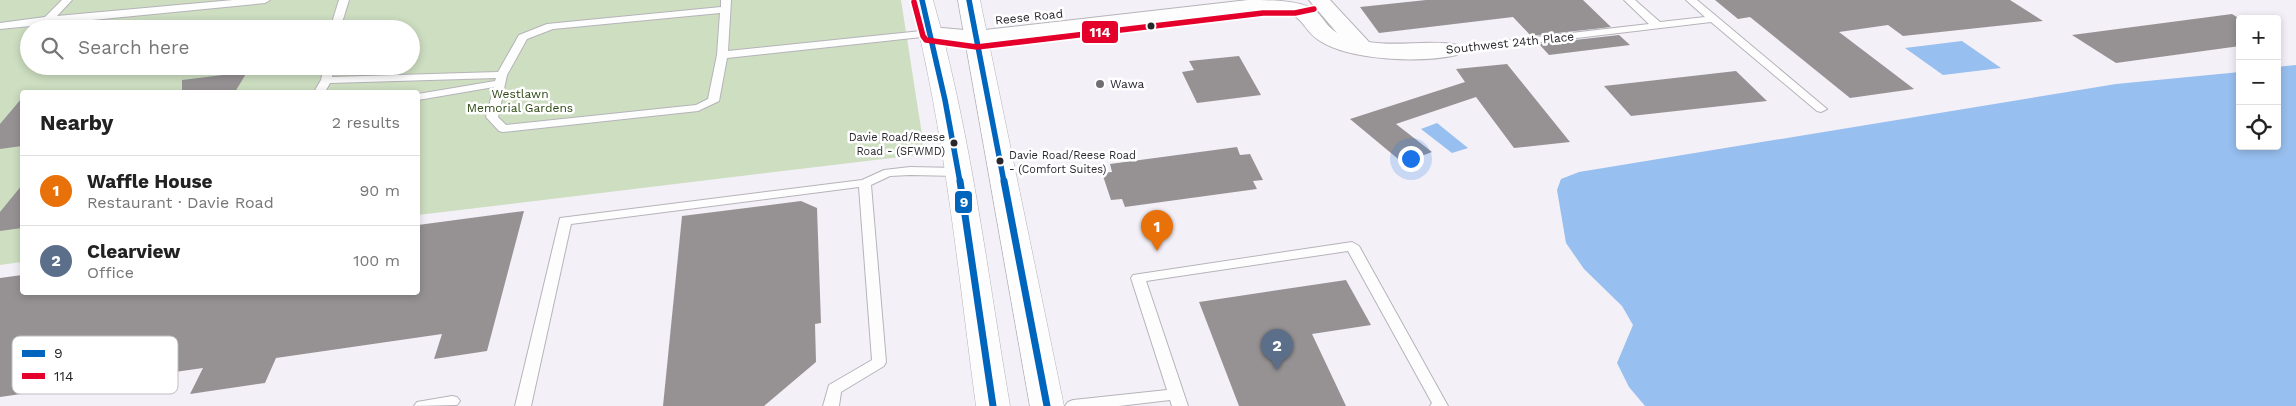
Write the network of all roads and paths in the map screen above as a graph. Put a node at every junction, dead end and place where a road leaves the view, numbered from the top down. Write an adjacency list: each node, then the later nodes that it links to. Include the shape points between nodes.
1 (66, 0): 14 (lane)
2 (265, 0): 10 (lane)
3 (344, 0): 15 (lane)
4 (922, 0): 20 (main road)
5 (1205, 0): 16 (street, Reese Road)
6 (1312, 0): 11 (street, Reese Road)
7 (1319, 0): 21 (street)
8 (1629, 0): 19 (lane)
9 (1691, 0): 13 (lane)
10 (236, 1): 14 (lane)
11 (1276, 2): 16 (street, Reese Road); 21 (street, Southwest 24th Place, via 1304,11 1319,31 1330,38)
12 (726, 4): 23 (lane); 25 (lane, via 551,26 523,37)
13 (1714, 19): 19 (lane, Southwest 24th Place); 29 (lane)
14 (48, 20)
15 (338, 20)
16 (973, 20): 20 (street, Reese Road); 38 (main road)
17 (20, 24): 18 (lane)
18 (0, 26)
19 (1658, 26): 22 (lane, Southwest 24th Place)
20 (931, 34): 23 (lane); 30 (main road)
21 (1361, 47): 22 (street, Southwest 24th Place, via 1386,52)
22 (1449, 50)
23 (722, 55): 25 (lane, via 713,101 679,112 503,129 492,117)
24 (327, 75): 26 (lane)
25 (501, 79): 26 (lane); 28 (lane)
26 (326, 80): 27 (lane)
27 (321, 90)
28 (420, 97)
29 (1821, 109)
30 (958, 172): 31 (lane, via 888,173); 37 (main road)
31 (865, 184): 35 (lane, via 564,221); 36 (lane, via 878,362 834,389)
32 (1177, 400): 39 (lane); 40 (lane, via 1138,278 1352,246 1441,406)
33 (452, 401): 34 (lane)
34 (422, 406)
35 (523, 406)
36 (831, 406)
37 (993, 406)
38 (1047, 406)
39 (1073, 406)
40 (1438, 406)

